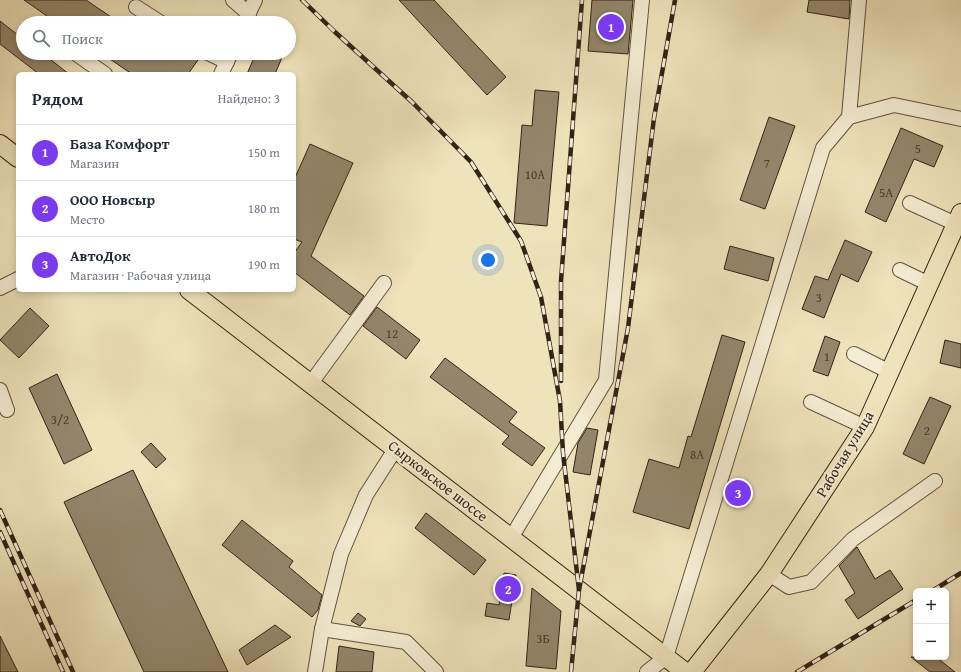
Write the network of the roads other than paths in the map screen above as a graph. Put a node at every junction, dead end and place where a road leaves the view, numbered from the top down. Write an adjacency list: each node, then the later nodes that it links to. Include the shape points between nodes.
1 (233, 0): 7 (street)
2 (255, 0): 8 (street)
3 (642, 0): 30 (street, via 606,380)
4 (859, 0): 11 (street)
5 (136, 7): 6 (street)
6 (150, 16)
7 (245, 16)
8 (248, 16)
9 (85, 60): 10 (street)
10 (102, 72)
11 (849, 117): 12 (street, via 894,105); 33 (street, via 823,148)
12 (961, 119)
13 (910, 203): 14 (street)
14 (959, 218): 18 (main road, Рабочая улица)
15 (900, 270): 18 (street)
16 (16, 280): 19 (street)
17 (384, 283): 23 (street)
18 (929, 284): 22 (main road, Рабочая улица)
19 (0, 288)
20 (192, 292): 23 (main road, Сырковское шоссе)
21 (854, 354): 22 (street)
22 (890, 372): 27 (main road, Рабочая улица)
23 (311, 383): 28 (main road, Сырковское шоссе)
24 (0, 390): 26 (street)
25 (811, 402): 27 (street)
26 (7, 410)
27 (865, 427): 31 (main road, Рабочая улица)
28 (396, 448): 30 (main road, Сырковское шоссе); 32 (street, via 366,496 341,554)
29 (935, 481): 31 (street, via 853,539 811,582 789,587)
30 (511, 538): 33 (main road, Сырковское шоссе)
31 (769, 574): 38 (main road, Рабочая улица)
32 (322, 629): 34 (street); 35 (street, via 406,642)
33 (666, 657): 36 (street); 37 (main road, Сырковское шоссе)
34 (315, 672)
35 (436, 672)
36 (647, 672)
37 (685, 672)
38 (692, 672)

